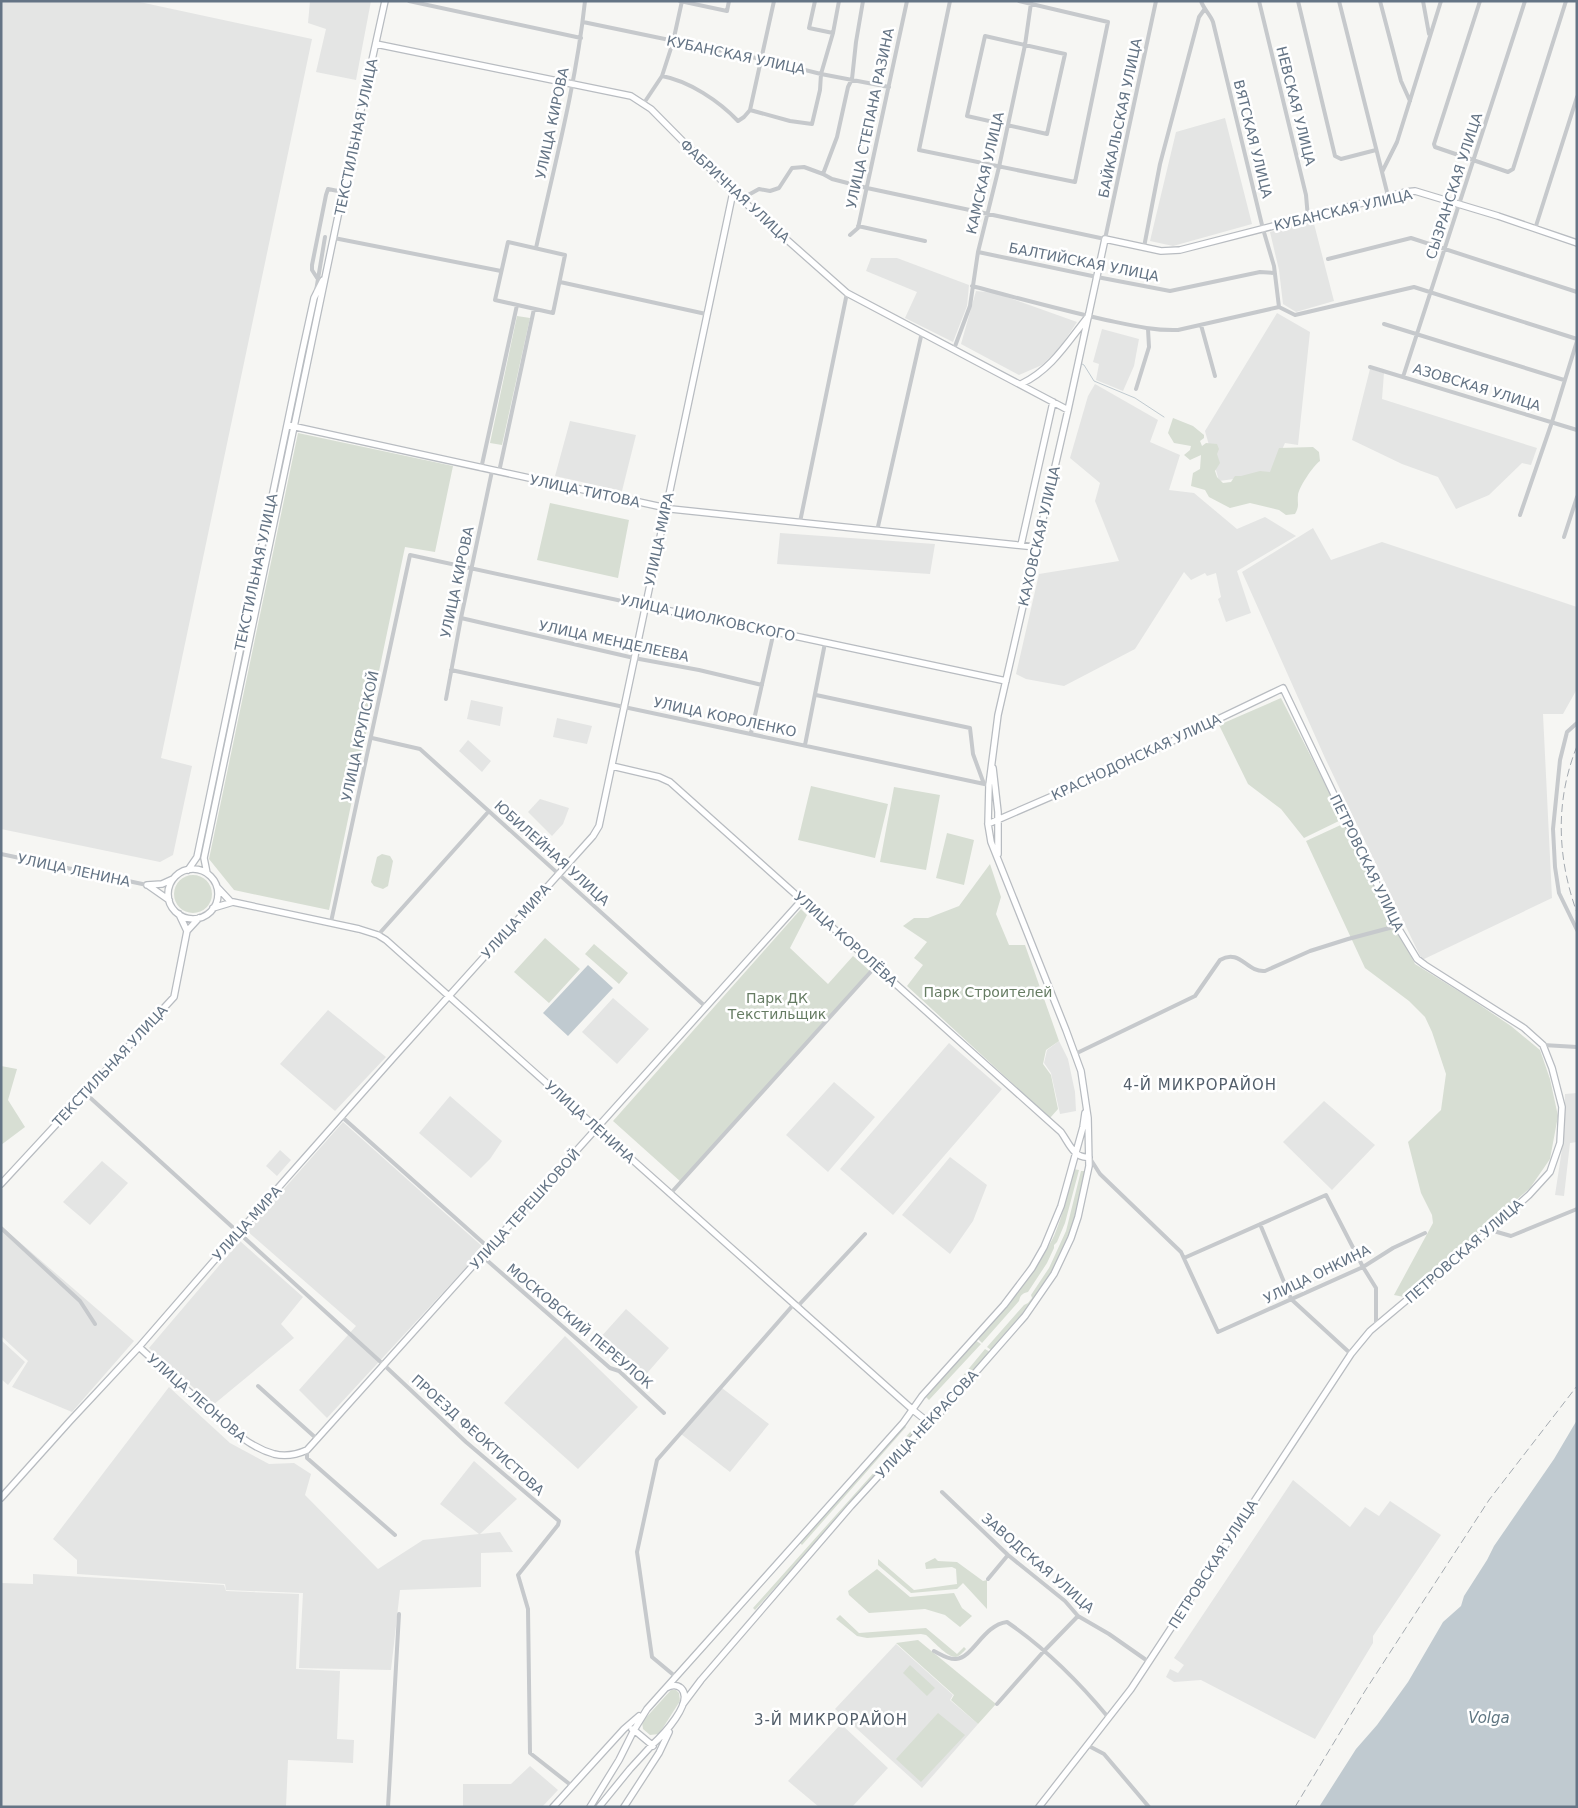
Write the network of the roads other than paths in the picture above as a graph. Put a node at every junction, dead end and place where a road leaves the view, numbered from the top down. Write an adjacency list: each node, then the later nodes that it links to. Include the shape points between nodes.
1 (385, 1): 31 (street, ТЕКСТИЛЬНАЯ УЛИЦА)
2 (409, 1): 29 (street)
3 (585, 1): 26 (street, УЛИЦА КИРОВА)
4 (681, 1): 5 (street, via 727,11); 30 (street)
5 (729, 1)
6 (774, 1): 33 (street)
7 (815, 1): 27 (street, via 809,28)
8 (839, 1): 27 (street)
9 (863, 1): 36 (street)
10 (907, 1): 38 (street, УЛИЦА СТЕПАНА РАЗИНА)
11 (950, 1): 46 (street, via 920,150)
12 (1019, 1): 24 (street)
13 (1156, 1): 63 (street, БАЙКАЛЬСКАЯ УЛИЦА)
14 (1201, 1): 25 (street, ВЯТСКАЯ УЛИЦА)
15 (1259, 1): 56 (street, НЕВСКАЯ УЛИЦА, via 1306,195)
16 (1298, 1): 44 (street, via 1335,156 1341,159)
17 (1339, 1): 44 (street)
18 (1380, 1): 40 (street, via 1401,81)
19 (1423, 1): 28 (street)
20 (1441, 1): 28 (street)
21 (1480, 1): 45 (street, via 1434,144 1438,150)
22 (1525, 1): 45 (street, СЫЗРАНСКАЯ УЛИЦА)
23 (1566, 1): 45 (street, via 1513,169 1508,172)
24 (1031, 2): 32 (street, КАМСКАЯ УЛИЦА); 46 (street, via 1108,22 1075,182)
25 (1204, 10): 58 (street, ВЯТСКАЯ УЛИЦА, via 1213,22); 66 (street, via 1199,16 1160,164)
26 (583, 22): 29 (street, УЛИЦА КИРОВА); 30 (street, КУБАНСКАЯ УЛИЦА)
27 (833, 33): 34 (street)
28 (1429, 36): 40 (street)
29 (581, 38): 37 (street, УЛИЦА КИРОВА)
30 (673, 42): 33 (street, КУБАНСКАЯ УЛИЦА); 35 (street)
31 (376, 44): 37 (street, ФАБРИЧНАЯ УЛИЦА); 50 (street, ТЕКСТИЛЬНАЯ УЛИЦА)
32 (1025, 45): 43 (street, КАМСКАЯ УЛИЦА); 43 (street, via 1065,54 1047,134); 43 (street, via 985,36 967,116)
33 (761, 59): 34 (street, КУБАНСКАЯ УЛИЦА); 42 (street)
34 (821, 74): 36 (street, КУБАНСКАЯ УЛИЦА); 42 (street, via 812,124)
35 (662, 76): 41 (street); 42 (street, via 690,85 738,120)
36 (852, 79): 38 (street, КУБАНСКАЯ УЛИЦА); 48 (street, via 837,137)
37 (572, 84): 41 (street, ФАБРИЧНАЯ УЛИЦА, via 631,96); 67 (street, УЛИЦА КИРОВА)
38 (889, 87): 49 (street, УЛИЦА СТЕПАНА РАЗИНА)
39 (1577, 97): 59 (street)
40 (1410, 101): 47 (street, via 1397,142)
41 (644, 103): 51 (street, ФАБРИЧНАЯ УЛИЦА)
42 (750, 110)
43 (1008, 125): 46 (street, КАМСКАЯ УЛИЦА)
44 (1376, 150): 47 (street)
45 (1474, 160): 54 (street, СЫЗРАНСКАЯ УЛИЦА)
46 (999, 166): 55 (street, КАМСКАЯ УЛИЦА)
47 (1382, 172): 52 (street)
48 (823, 174): 49 (street, КУБАНСКАЯ УЛИЦА); 53 (street, КУБАНСКАЯ УЛИЦА, via 792,168 780,188 760,189)
49 (867, 188): 55 (street, КУБАНСКАЯ УЛИЦА); 57 (street, УЛИЦА СТЕПАНА РАЗИНА)
50 (343, 192): 62 (street, ТЕКСТИЛЬНАЯ УЛИЦА); 74 (street, via 328,189 326,195 312,265)
51 (733, 192): 53 (street, ФАБРИЧНАЯ УЛИЦА); 87 (street, УЛИЦА МИРА)
52 (1388, 196): 54 (street, КУБАНСКАЯ УЛИЦА, via 1415,191); 56 (street, КУБАНСКАЯ УЛИЦА)
53 (741, 199): 83 (street, ФАБРИЧНАЯ УЛИЦА)
54 (1460, 205): 59 (street, КУБАНСКАЯ УЛИЦА); 68 (street, СЫЗРАНСКАЯ УЛИЦА)
55 (987, 214): 63 (street, КУБАНСКАЯ УЛИЦА); 69 (street, КАМСКАЯ УЛИЦА)
56 (1308, 218): 58 (street, КУБАНСКАЯ УЛИЦА)
57 (858, 226): 60 (street, УЛИЦА СТЕПАНА РАЗИНА); 64 (street)
58 (1263, 229): 66 (street, КУБАНСКАЯ УЛИЦА, via 1180,250 1161,251); 72 (street, ВЯТСКАЯ УЛИЦА)
59 (1535, 229): 65 (street, КУБАНСКАЯ УЛИЦА)
60 (850, 235)
61 (325, 237): 74 (street)
62 (334, 238): 71 (street); 73 (street, ТЕКСТИЛЬНАЯ УЛИЦА)
63 (1105, 239): 66 (street, КУБАНСКАЯ УЛИЦА); 75 (street)
64 (925, 241)
65 (1577, 243)
66 (1144, 247)
67 (536, 248): 71 (street, via 508,242); 76 (street, via 566,255)
68 (1445, 249): 70 (street, via 1411,238); 80 (street, СЫЗРАНСКАЯ УЛИЦА); 81 (street)
69 (978, 252): 75 (street, БАЛТИЙСКАЯ УЛИЦА); 78 (street, КАМСКАЯ УЛИЦА)
70 (1328, 260)
71 (501, 271): 84 (street, via 495,300)
72 (1275, 272): 75 (street, БАЛТИЙСКАЯ УЛИЦА, via 1260,272 1170,291); 85 (street, ВЯТСКАЯ УЛИЦА)
73 (326, 274): 77 (street, ТЕКСТИЛЬНАЯ УЛИЦА); 79 (street, ТЕКСТИЛЬНАЯ УЛИЦА)
74 (317, 276): 77 (street); 82 (street)
75 (1097, 277): 88 (street)
76 (560, 282): 86 (street, via 553,313); 87 (street)
77 (321, 283): 79 (street); 82 (street, ТЕКСТИЛЬНАЯ УЛИЦА)
78 (972, 286): 88 (street); 95 (street, КАМСКАЯ УЛИЦА, via 970,306)
79 (322, 291): 106 (street, ТЕКСТИЛЬНАЯ УЛИЦА)
80 (1431, 292): 85 (street, via 1414,287 1295,314); 93 (street, СЫЗРАНСКАЯ УЛИЦА); 94 (street)
81 (1577, 292)
82 (316, 293): 105 (street, ТЕКСТИЛЬНАЯ УЛИЦА)
83 (847, 293): 92 (street, ФАБРИЧНАЯ УЛИЦА); 113 (street)
84 (517, 305): 86 (street); 108 (street)
85 (1279, 307): 90 (street)
86 (534, 309): 109 (street, УЛИЦА КИРОВА)
87 (706, 314): 111 (street, УЛИЦА МИРА)
88 (1088, 316): 91 (street); 100 (street, via 1054,361); 103 (street, КАХОВСКАЯ УЛИЦА)
89 (1384, 324): 93 (street)
90 (1201, 325): 91 (street, via 1178,330); 97 (street)
91 (1148, 329): 101 (street, via 1149,347)
92 (922, 332): 95 (street, ФАБРИЧНАЯ УЛИЦА); 114 (street)
93 (1416, 334): 98 (street, СЫЗРАНСКАЯ УЛИЦА); 99 (street)
94 (1577, 340): 99 (street)
95 (954, 349): 100 (street, ФАБРИЧНАЯ УЛИЦА)
96 (1370, 367): 98 (street, АЗОВСКАЯ УЛИЦА)
97 (1215, 376)
98 (1404, 377): 104 (street, АЗОВСКАЯ УЛИЦА)
99 (1564, 380): 104 (street)
100 (1021, 384): 102 (street, ФАБРИЧНАЯ УЛИЦА)
101 (1136, 389)
102 (1053, 402): 103 (street, ФАБРИЧНАЯ УЛИЦА); 116 (street)
103 (1068, 410): 117 (street, КАХОВСКАЯ УЛИЦА)
104 (1552, 422): 107 (street, АЗОВСКАЯ УЛИЦА); 112 (street)
105 (286, 425): 106 (street, УЛИЦА ТИТОВА); 143 (street, ТЕКСТИЛЬНАЯ УЛИЦА, via 197,857)
106 (294, 426): 108 (street, УЛИЦА ТИТОВА); 144 (street, ТЕКСТИЛЬНАЯ УЛИЦА, via 204,858)
107 (1577, 430)
108 (482, 469): 109 (street, УЛИЦА ТИТОВА)
109 (495, 472): 111 (street, УЛИЦА ТИТОВА); 119 (street, УЛИЦА КИРОВА)
110 (1577, 498): 115 (street)
111 (666, 508): 113 (street, УЛИЦА ТИТОВА); 120 (street, УЛИЦА МИРА)
112 (1520, 515)
113 (800, 522): 114 (street, УЛИЦА ТИТОВА)
114 (877, 530): 116 (street, УЛИЦА ТИТОВА)
115 (1564, 537)
116 (1021, 545): 117 (street, УЛИЦА ТИТОВА)
117 (1036, 547): 126 (street, КАХОВСКАЯ УЛИЦА)
118 (410, 555): 119 (street, УЛИЦА ЦИОЛКОВСКОГО); 134 (street, УЛИЦА КРУПСКОЙ)
119 (472, 568): 120 (street, УЛИЦА ЦИОЛКОВСКОГО); 121 (street, УЛИЦА КИРОВА)
120 (645, 606): 122 (street, УЛИЦА ЦИОЛКОВСКОГО); 124 (street, УЛИЦА МИРА)
121 (461, 618): 124 (street, УЛИЦА МЕНДЕЛЕЕВА); 125 (street, УЛИЦА КИРОВА)
122 (774, 631): 123 (street, УЛИЦА ЦИОЛКОВСКОГО); 127 (street)
123 (825, 643): 126 (street, УЛИЦА ЦИОЛКОВСКОГО); 129 (street)
124 (634, 658): 127 (street, УЛИЦА МЕНДЕЛЕЕВА); 131 (street, УЛИЦА МИРА)
125 (451, 670): 130 (street, УЛИЦА КИРОВА); 131 (street, УЛИЦА КОРОЛЕНКО)
126 (1006, 681): 137 (street, КАХОВСКАЯ УЛИЦА)
127 (762, 685): 133 (street)
128 (1283, 688): 139 (street, КРАСНОДОНСКАЯ УЛИЦА, via 1108,772); 156 (street, ПЕТРОВСКАЯ УЛИЦА)
129 (816, 695): 135 (street); 137 (street, via 970,728 973,754)
130 (446, 699)
131 (624, 708): 133 (street, УЛИЦА КОРОЛЕНКО); 136 (street, УЛИЦА МИРА)
132 (1576, 725): 157 (street, via 1567,732 1560,760 1553,829 1559,892)
133 (751, 733): 135 (street, УЛИЦА КОРОЛЕНКО)
134 (372, 738): 138 (street, ЮБИЛЕЙНАЯ УЛИЦА, via 420,749); 155 (street, УЛИЦА КРУПСКОЙ)
135 (805, 745): 137 (street, УЛИЦА КОРОЛЕНКО)
136 (612, 766): 145 (street, УЛИЦА МИРА, via 599,826); 150 (street, УЛИЦА КОРОЛЁВА, via 670,782)
137 (989, 785): 139 (street, КАХОВСКАЯ УЛИЦА); 140 (street, КАХОВСКАЯ УЛИЦА)
138 (489, 811): 145 (street, ЮБИЛЕЙНАЯ УЛИЦА); 159 (street)
139 (998, 820): 140 (street, КРАСНОДОНСКАЯ УЛИЦА); 142 (street, КАХОВСКАЯ УЛИЦА)
140 (988, 824): 142 (street, УЛИЦА НЕКРАСОВА)
141 (1, 854): 147 (street, УЛИЦА ЛЕНИНА)
142 (998, 858): 165 (street, УЛИЦА НЕКРАСОВА)
143 (188, 870): 144 (street); 146 (street)
144 (207, 874): 148 (street)
145 (558, 874): 161 (street, УЛИЦА МИРА); 162 (street, ЮБИЛЕЙНАЯ УЛИЦА)
146 (173, 879): 147 (street, УЛИЦА ЛЕНИНА); 149 (street)
147 (147, 885): 149 (street, УЛИЦА ЛЕНИНА)
148 (217, 886): 151 (street); 152 (street, via 218,898)
149 (169, 900): 153 (street)
150 (802, 900): 160 (street, УЛИЦА КОРОЛЁВА); 162 (street, УЛИЦА ТЕРЕШКОВОЙ)
151 (231, 902): 152 (street, УЛИЦА ЛЕНИНА); 155 (street, УЛИЦА ЛЕНИНА)
152 (213, 908): 154 (street)
153 (179, 914): 154 (street); 158 (street)
154 (199, 918): 158 (street)
155 (331, 922): 159 (street, УЛИЦА ЛЕНИНА)
156 (1396, 926): 163 (street, ПЕТРОВСКАЯ УЛИЦА, via 1424,965 1524,1028); 165 (street, via 1310,951 1265,971 1258,971 1233,956 1226,957 1220,960 1195,996)
157 (1577, 930)
158 (187, 931): 166 (street, ТЕКСТИЛЬНАЯ УЛИЦА, via 174,996)
159 (378, 935): 161 (street, УЛИЦА ЛЕНИНА)
160 (876, 966): 170 (street, УЛИЦА КОРОЛЁВА); 176 (street)
161 (449, 996): 168 (street, УЛИЦА МИРА); 169 (street, УЛИЦА ЛЕНИНА)
162 (706, 1007): 169 (street, УЛИЦА ТЕРЕШКОВОЙ)
163 (1543, 1045): 164 (street); 180 (street, ПЕТРОВСКАЯ УЛИЦА, via 1562,1107 1557,1154 1550,1172)
164 (1577, 1048)
165 (1075, 1054): 167 (street, УЛИЦА НЕКРАСОВА)
166 (85, 1092): 175 (street, ТЕКСТИЛЬНАЯ УЛИЦА); 181 (street, ПРОЕЗД ФЕОКТИСТОВА)
167 (1086, 1106): 171 (street, УЛИЦА НЕКРАСОВА); 172 (street, УЛИЦА НЕКРАСОВА)
168 (341, 1116): 181 (street, УЛИЦА МИРА); 184 (street)
169 (598, 1128): 176 (street, УЛИЦА ЛЕНИНА); 184 (street, УЛИЦА ТЕРЕШКОВОЙ)
170 (1065, 1138): 171 (street); 173 (street, УЛИЦА КОРОЛЁВА)
171 (1079, 1140): 172 (street); 173 (street, УЛИЦА НЕКРАСОВА)
172 (1089, 1142): 174 (street, УЛИЦА НЕКРАСОВА)
173 (1075, 1154): 174 (street); 196 (street, УЛИЦА НЕКРАСОВА, via 1054,1226 1032,1268)
174 (1089, 1157): 186 (street, via 1100,1174); 198 (street, УЛИЦА НЕКРАСОВА, via 1089,1172 1078,1217 1054,1274 1025,1316 940,1413)
175 (1, 1184)
176 (670, 1194): 189 (street, УЛИЦА ЛЕНИНА)
177 (1577, 1209): 180 (street, via 1511,1236)
178 (1260, 1224): 186 (street); 187 (street, via 1326,1195); 188 (street)
179 (1, 1228): 190 (street, via 80,1301)
180 (1490, 1230): 191 (street, ПЕТРОВСКАЯ УЛИЦА)
181 (238, 1232): 192 (street, УЛИЦА МИРА); 194 (street, ПРОЕЗД ФЕОКТИСТОВА)
182 (1425, 1233): 187 (street, УЛИЦА ОНКИНА)
183 (865, 1234): 189 (street)
184 (489, 1248): 185 (street, УЛИЦА ТЕРЕШКОВОЙ)
185 (482, 1256): 194 (street, УЛИЦА ТЕРЕШКОВОЙ); 197 (street, МОСКОВСКИЙ ПЕРЕУЛОК)
186 (1184, 1258): 188 (street, УЛИЦА ОНКИНА, via 1218,1332)
187 (1363, 1267): 188 (street, УЛИЦА ОНКИНА); 191 (street, via 1376,1288)
188 (1291, 1300): 193 (street)
189 (796, 1306): 196 (street, УЛИЦА ЛЕНИНА); 211 (street, via 656,1460 637,1552 652,1657)
190 (95, 1324)
191 (1376, 1326): 193 (street, ПЕТРОВСКАЯ УЛИЦА)
192 (139, 1347): 200 (street, УЛИЦА ЛЕОНОВА, via 253,1446 287,1456); 202 (street, УЛИЦА МИРА)
193 (1351, 1354): 210 (street, ПЕТРОВСКАЯ УЛИЦА)
194 (384, 1365): 199 (street, УЛИЦА ТЕРЕШКОВОЙ); 223 (street, ПРОЕЗД ФЕОКТИСТОВА, via 466,1442 559,1520 518,1575 528,1609 530,1752)
195 (258, 1386): 199 (street)
196 (913, 1410): 198 (street, УЛИЦА ЛЕНИНА); 211 (street, УЛИЦА НЕКРАСОВА)
197 (664, 1413)
198 (928, 1422): 213 (street, УЛИЦА НЕКРАСОВА, via 851,1506)
199 (318, 1439): 200 (street, УЛИЦА ТЕРЕШКОВОЙ)
200 (307, 1450): 203 (street, via 306,1458)
201 (942, 1492): 204 (street, ЗАВОДСКАЯ УЛИЦА)
202 (1, 1498)
203 (395, 1535)
204 (1008, 1555): 205 (street); 207 (street, ЗАВОДСКАЯ УЛИЦА, via 1065,1601)
205 (988, 1579)
206 (399, 1614): 225 (street)
207 (1078, 1616): 209 (street); 210 (street, ЗАВОДСКАЯ УЛИЦА)
208 (934, 1651): 209 (street, via 956,1660 963,1657 986,1632 1007,1622)
209 (1044, 1651): 214 (street); 216 (street, via 1089,1693)
210 (1149, 1662): 216 (street, ПЕТРОВСКАЯ УЛИЦА)
211 (676, 1677): 212 (street, УЛИЦА НЕКРАСОВА)
212 (666, 1688): 213 (street, via 675,1685 681,1688); 215 (street, УЛИЦА НЕКРАСОВА)
213 (683, 1704): 217 (street, УЛИЦА НЕКРАСОВА)
214 (998, 1704)
215 (646, 1710): 218 (street); 219 (street, УЛИЦА НЕКРАСОВА)
216 (1108, 1717): 221 (street, ПЕТРОВСКАЯ УЛИЦА)
217 (672, 1723): 220 (street, УЛИЦА НЕКРАСОВА); 222 (street)
218 (624, 1730): 219 (street); 223 (street)
219 (634, 1730): 220 (street); 227 (street, УЛИЦА НЕКРАСОВА)
220 (652, 1745): 222 (street); 224 (street, УЛИЦА НЕКРАСОВА)
221 (1087, 1745): 229 (street, ПЕТРОВСКАЯ УЛИЦА); 230 (street, via 1104,1754)
222 (659, 1753): 228 (street)
223 (572, 1786): 226 (street)
224 (601, 1804)
225 (388, 1807)
226 (553, 1807)
227 (590, 1807)
228 (624, 1807)
229 (1039, 1807)
230 (1149, 1807)

